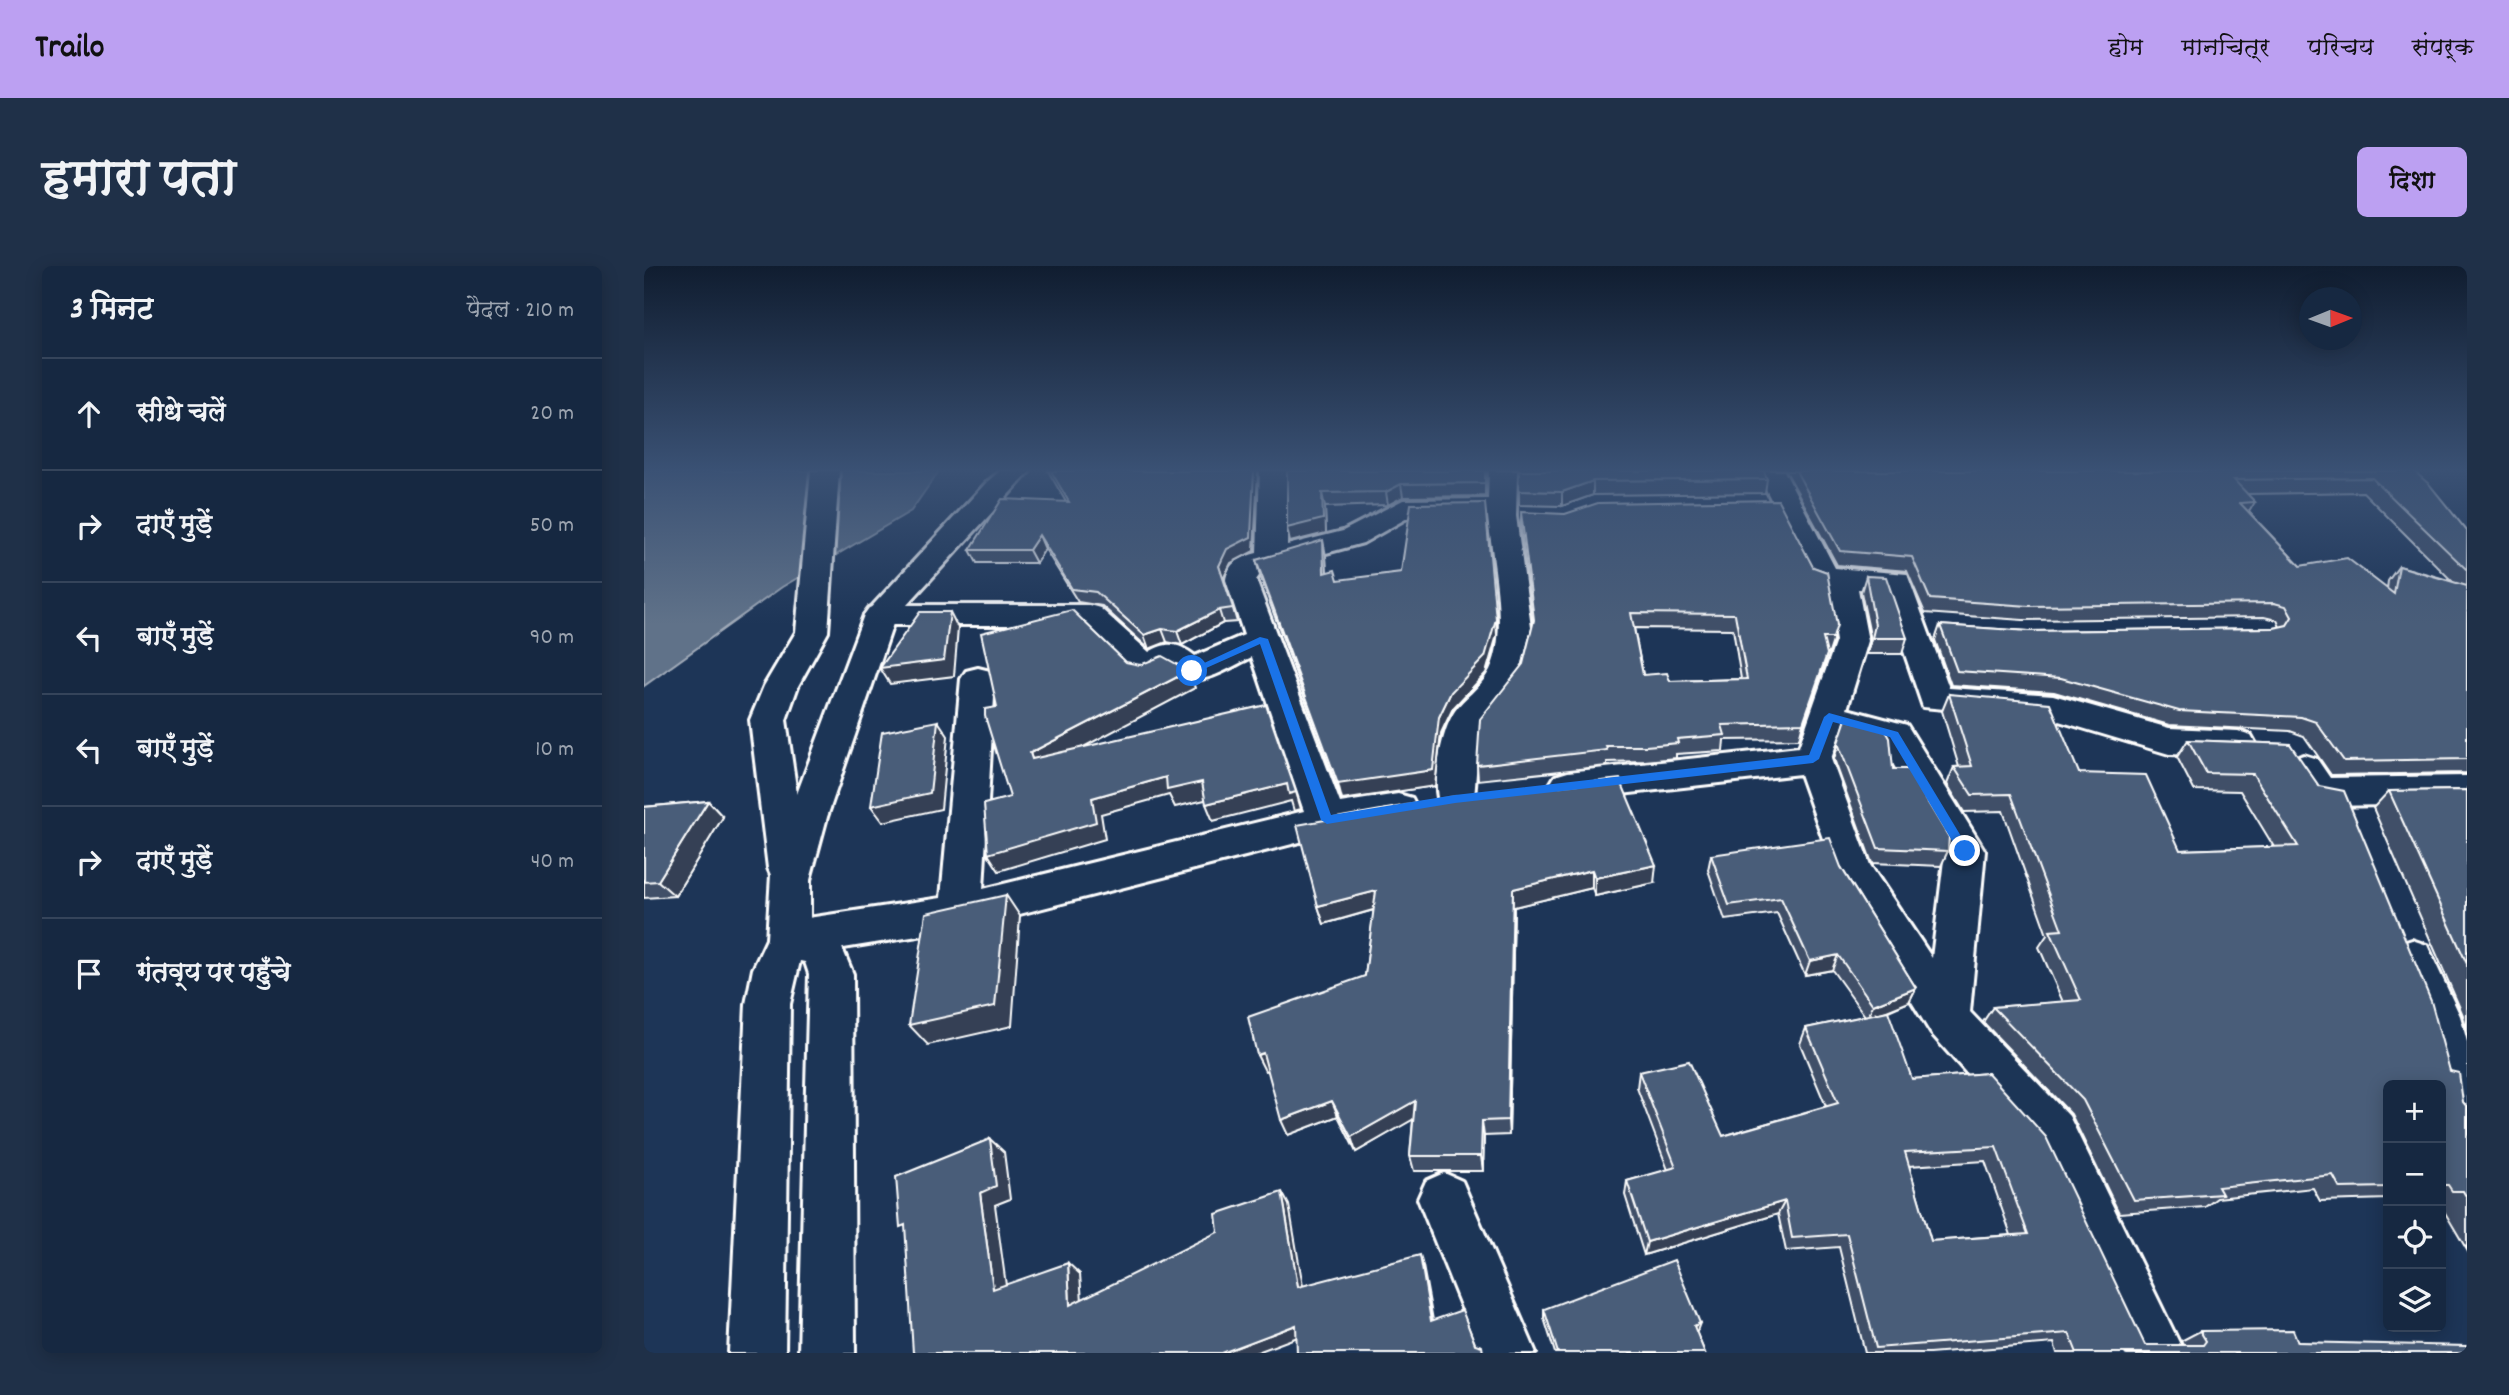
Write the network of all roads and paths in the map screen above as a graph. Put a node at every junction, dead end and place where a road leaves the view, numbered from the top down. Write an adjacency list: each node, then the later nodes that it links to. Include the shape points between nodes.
1 (821, 522): 21 (street, via 812,632 781,686 768,720)
2 (966, 522): 9 (street)
3 (1273, 522): 7 (street)
4 (1380, 522): 7 (street, via 1353,537)
5 (1510, 522): 19 (street, via 1516,635 1504,678 1468,719 1461,734)
6 (1784, 522): 8 (street, via 1823,574)
7 (1272, 558): 12 (street, via 1252,564 1242,572 1241,580)
8 (1840, 579): 10 (street, via 1896,581); 14 (street, via 1852,641)
9 (880, 615): 12 (street, via 1089,615 1146,669 1171,654 1192,671); 21 (street)
10 (1911, 625): 11 (street); 17 (street, via 1935,699 2053,707 2169,741 2288,747 2320,792 2352,810)
11 (1948, 628)
12 (1264, 639): 20 (street)
13 (978, 679): 22 (street)
14 (1829, 717): 15 (street); 25 (street, via 1894,734 1965,851)
15 (1813, 759): 16 (street); 25 (street, via 1852,870)
16 (1538, 790)
17 (2467, 790)
18 (1497, 794): 19 (street)
19 (1455, 799): 20 (street)
20 (1327, 820): 22 (street)
21 (790, 880): 24 (street)
22 (961, 912): 24 (street)
23 (2394, 916): 26 (street, via 2437,1016 2458,1095)
24 (788, 939): 28 (street, via 775,969 768,1004); 29 (street, via 822,949 831,974)
25 (1947, 1019): 31 (street, via 2052,1133)
26 (2467, 1110)
27 (1444, 1199): 30 (street)
28 (757, 1353)
29 (827, 1353)
30 (1508, 1353)
31 (2156, 1353)

